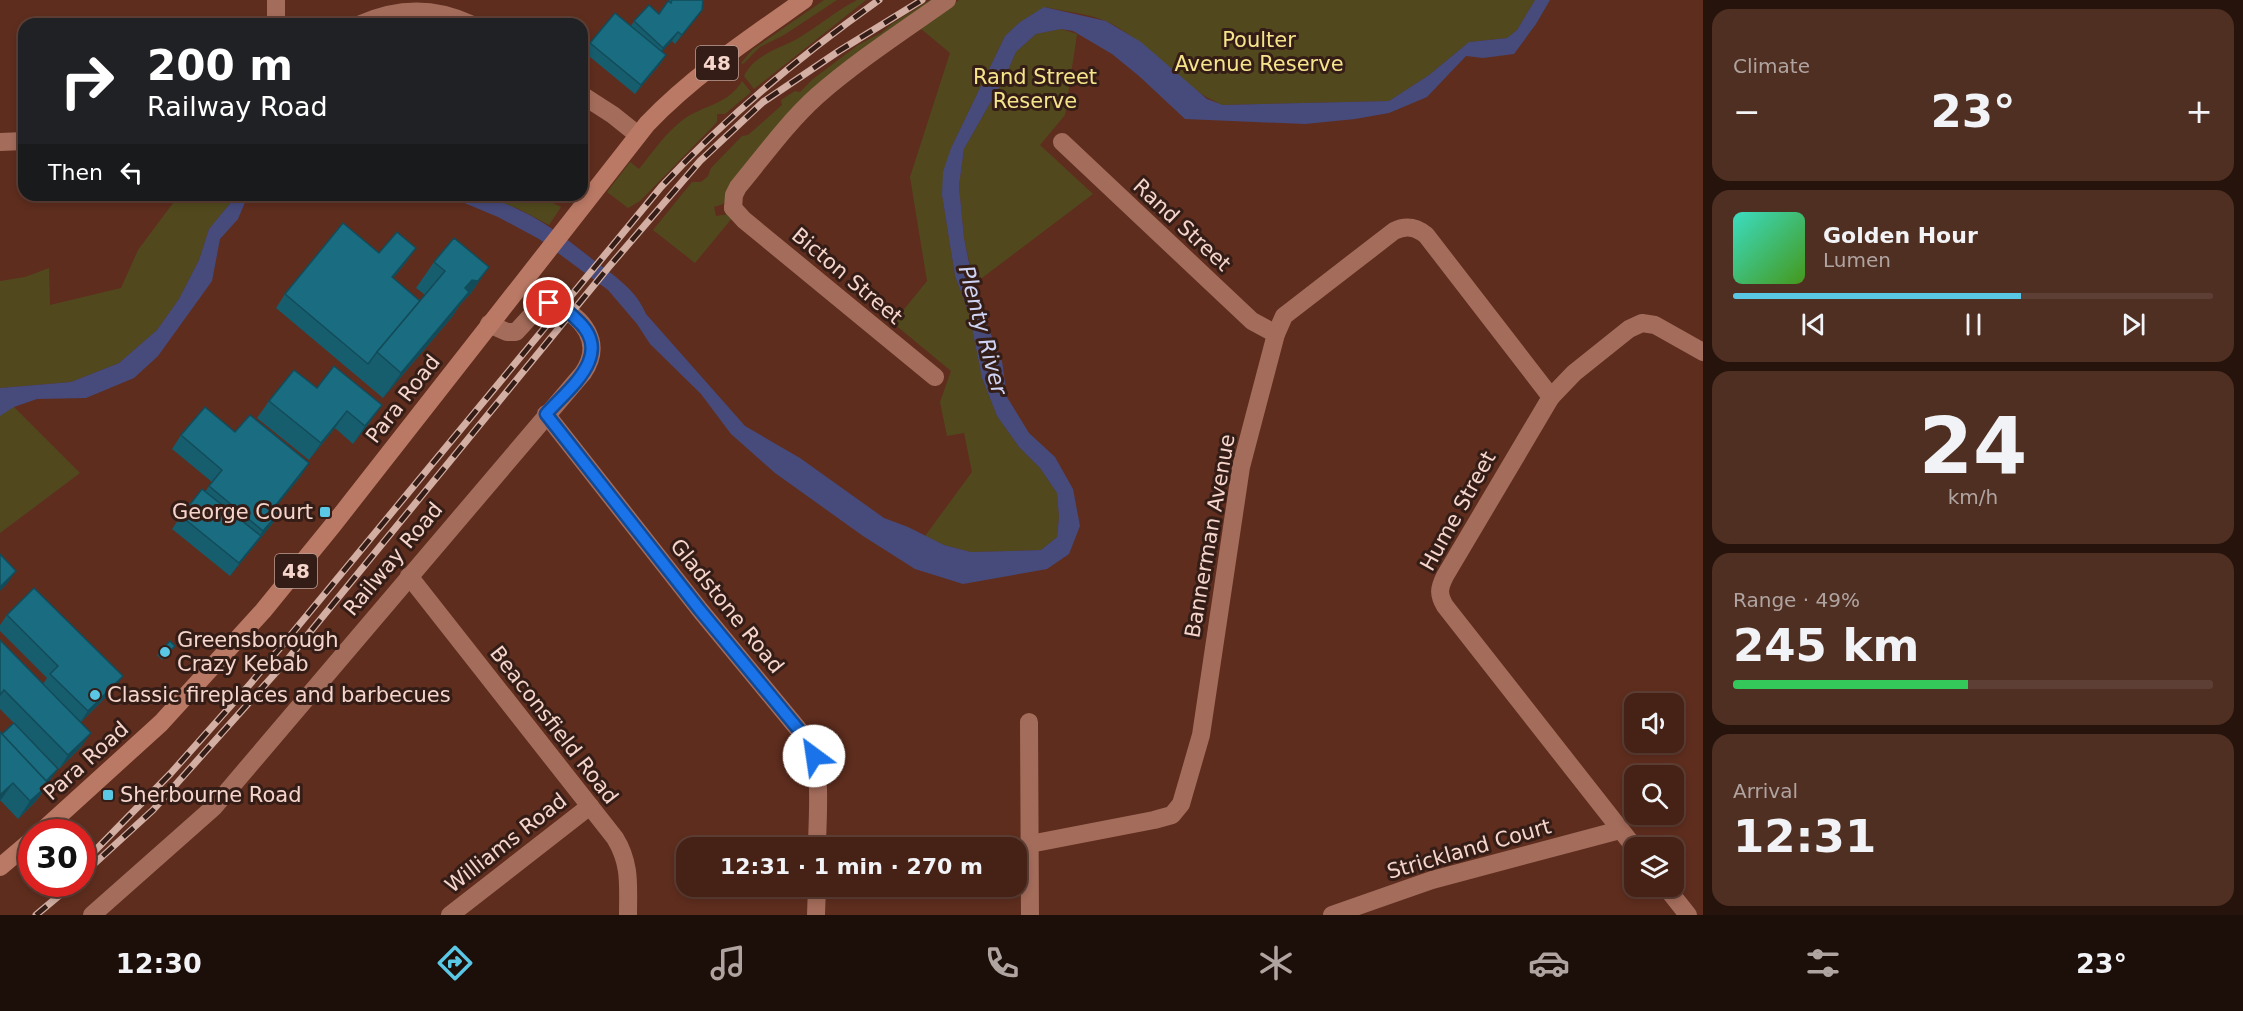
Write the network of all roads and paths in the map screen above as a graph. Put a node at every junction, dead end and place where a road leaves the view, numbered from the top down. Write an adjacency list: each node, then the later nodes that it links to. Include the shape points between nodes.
1 (276, 0): 4 (street)
2 (804, 0): 8 (main road, Para Road / 48, via 681,91)
3 (947, 0): 17 (street, Bicton Street, via 815,98 738,187 725,209 744,220)
4 (276, 18)
5 (377, 18): 6 (street, via 432,11)
6 (456, 18)
7 (588, 99): 8 (street)
8 (638, 135): 12 (main road, Para Road / 48)
9 (18, 141): 10 (street)
10 (0, 142)
11 (1062, 142): 15 (street, Rand Street, via 1252,321)
12 (588, 198)
13 (585, 201): 14 (main road, Para Road / 48)
14 (489, 324): 19 (street, Railway Road, via 516,332 538,308 553,303 591,336 592,354 587,368); 23 (main road, Para Road / 48, via 248,628 161,723)
15 (1276, 334): 18 (street, Bannerman Avenue, via 1284,316 1395,231 1410,227 1426,235); 27 (street, Bannerman Avenue, via 1241,467 1201,735 1181,804 1172,815 1154,820)
16 (1703, 352): 18 (street, Hume Street, via 1655,325 1642,323 1574,373)
17 (935, 377)
18 (1551, 397): 24 (street, Hume Street, via 1444,576 1439,593 1445,606)
19 (546, 414): 20 (street, Railway Road); 25 (street, Gladstone Road, via 808,741 816,767)
20 (409, 576): 22 (street, Beaconsfield Road); 32 (street, Railway Road, via 214,807)
21 (1028, 722): 27 (street)
22 (590, 806): 33 (street, Williams Road); 34 (street, Beaconsfield Road, via 626,858)
23 (55, 819)
24 (1620, 830): 26 (street, Hume Street); 37 (street, Strickland Court, via 1432,880)
25 (817, 837)
26 (1626, 837)
27 (1030, 844): 36 (street)
28 (18, 852): 29 (main road)
29 (0, 867)
30 (817, 897): 35 (street)
31 (1674, 897): 38 (street)
32 (92, 915)
33 (450, 915)
34 (628, 915)
35 (816, 915)
36 (1030, 915)
37 (1332, 915)
38 (1688, 915)

